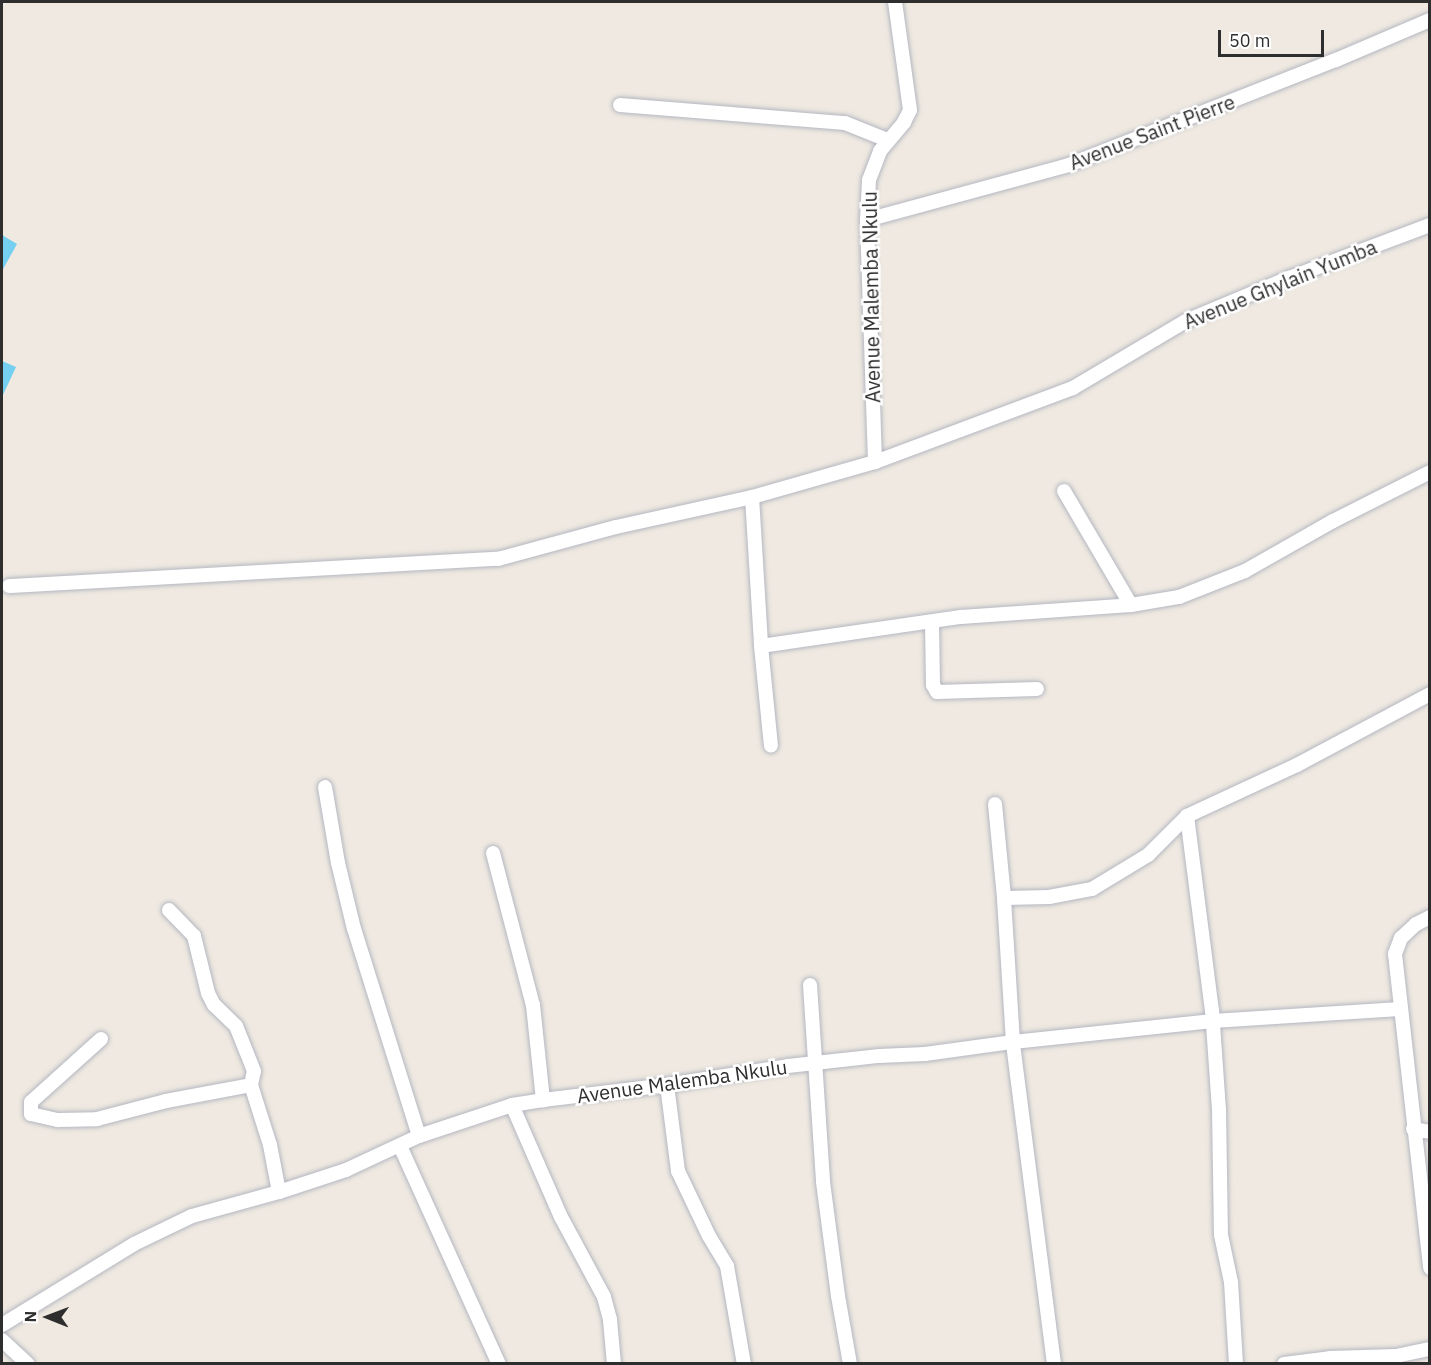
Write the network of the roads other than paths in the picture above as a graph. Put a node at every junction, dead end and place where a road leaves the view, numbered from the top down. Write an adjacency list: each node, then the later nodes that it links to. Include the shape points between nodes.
1 (895, 2): 4 (street, Avenue Malemba Nkulu, via 910,110)
2 (1430, 20): 5 (street, Avenue Saint Pierre, via 1069,165)
3 (620, 105): 4 (street, via 845,123)
4 (887, 140): 5 (street, Avenue Malemba Nkulu, via 869,180)
5 (867, 220): 7 (street, Avenue Malemba Nkulu)
6 (1430, 225): 7 (street, Avenue Ghylain Yumba, via 1195,317 1073,388)
7 (875, 462): 10 (street, Avenue Ghylain Yumba)
8 (1430, 472): 12 (street, via 1245,571 1179,597)
9 (1064, 491): 12 (street)
10 (752, 497): 11 (street, Avenue Ghylain Yumba, via 616,527 498,559); 14 (street)
11 (9, 586)
12 (1131, 605): 13 (street)
13 (932, 622): 14 (street); 15 (street, via 933,685 937,692)
14 (761, 646): 17 (street)
15 (1038, 689)
16 (1430, 694): 20 (street, via 1297,765)
17 (771, 746)
18 (325, 787): 37 (street, via 354,929)
19 (995, 804): 22 (street)
20 (1186, 816): 22 (street, via 1148,855 1092,889 1056,896); 27 (street)
21 (493, 854): 33 (street, via 533,1005)
22 (1004, 898): 29 (street)
23 (170, 910): 32 (street, via 194,936 207,993 236,1026 254,1071)
24 (1430, 917): 26 (street, via 1406,932 1397,943)
25 (810, 985): 30 (street)
26 (1400, 1009): 27 (street, Avenue Malemba Nkulu); 35 (street)
27 (1214, 1021): 29 (street, Avenue Malemba Nkulu); 50 (street, via 1221,1235 1232,1282)
28 (101, 1039): 32 (street, via 31,1102 31,1114 58,1120 97,1119)
29 (1013, 1042): 30 (street, Avenue Malemba Nkulu); 49 (street)
30 (816, 1064): 31 (street, Avenue Malemba Nkulu); 48 (street, via 823,1182)
31 (668, 1084): 33 (street, Avenue Malemba Nkulu); 47 (street, via 678,1171 727,1266)
32 (251, 1085): 39 (street, via 270,1145)
33 (543, 1100): 34 (street, Avenue Malemba Nkulu)
34 (512, 1105): 37 (street, Avenue Malemba Nkulu); 46 (street, via 566,1226 604,1297)
35 (1413, 1129): 36 (street); 40 (street)
36 (1430, 1132)
37 (419, 1136): 38 (street, Avenue Malemba Nkulu)
38 (400, 1146): 39 (street, Avenue Malemba Nkulu, via 346,1170); 45 (street)
39 (279, 1192): 41 (street, Avenue Malemba Nkulu, via 192,1216 134,1244)
40 (1430, 1268)
41 (2, 1325)
42 (2, 1340): 44 (street)
43 (1430, 1348): 51 (street, via 1396,1356)
44 (28, 1364)
45 (499, 1364)
46 (614, 1364)
47 (744, 1364)
48 (850, 1364)
49 (1054, 1364)
50 (1236, 1364)
51 (1284, 1364)

